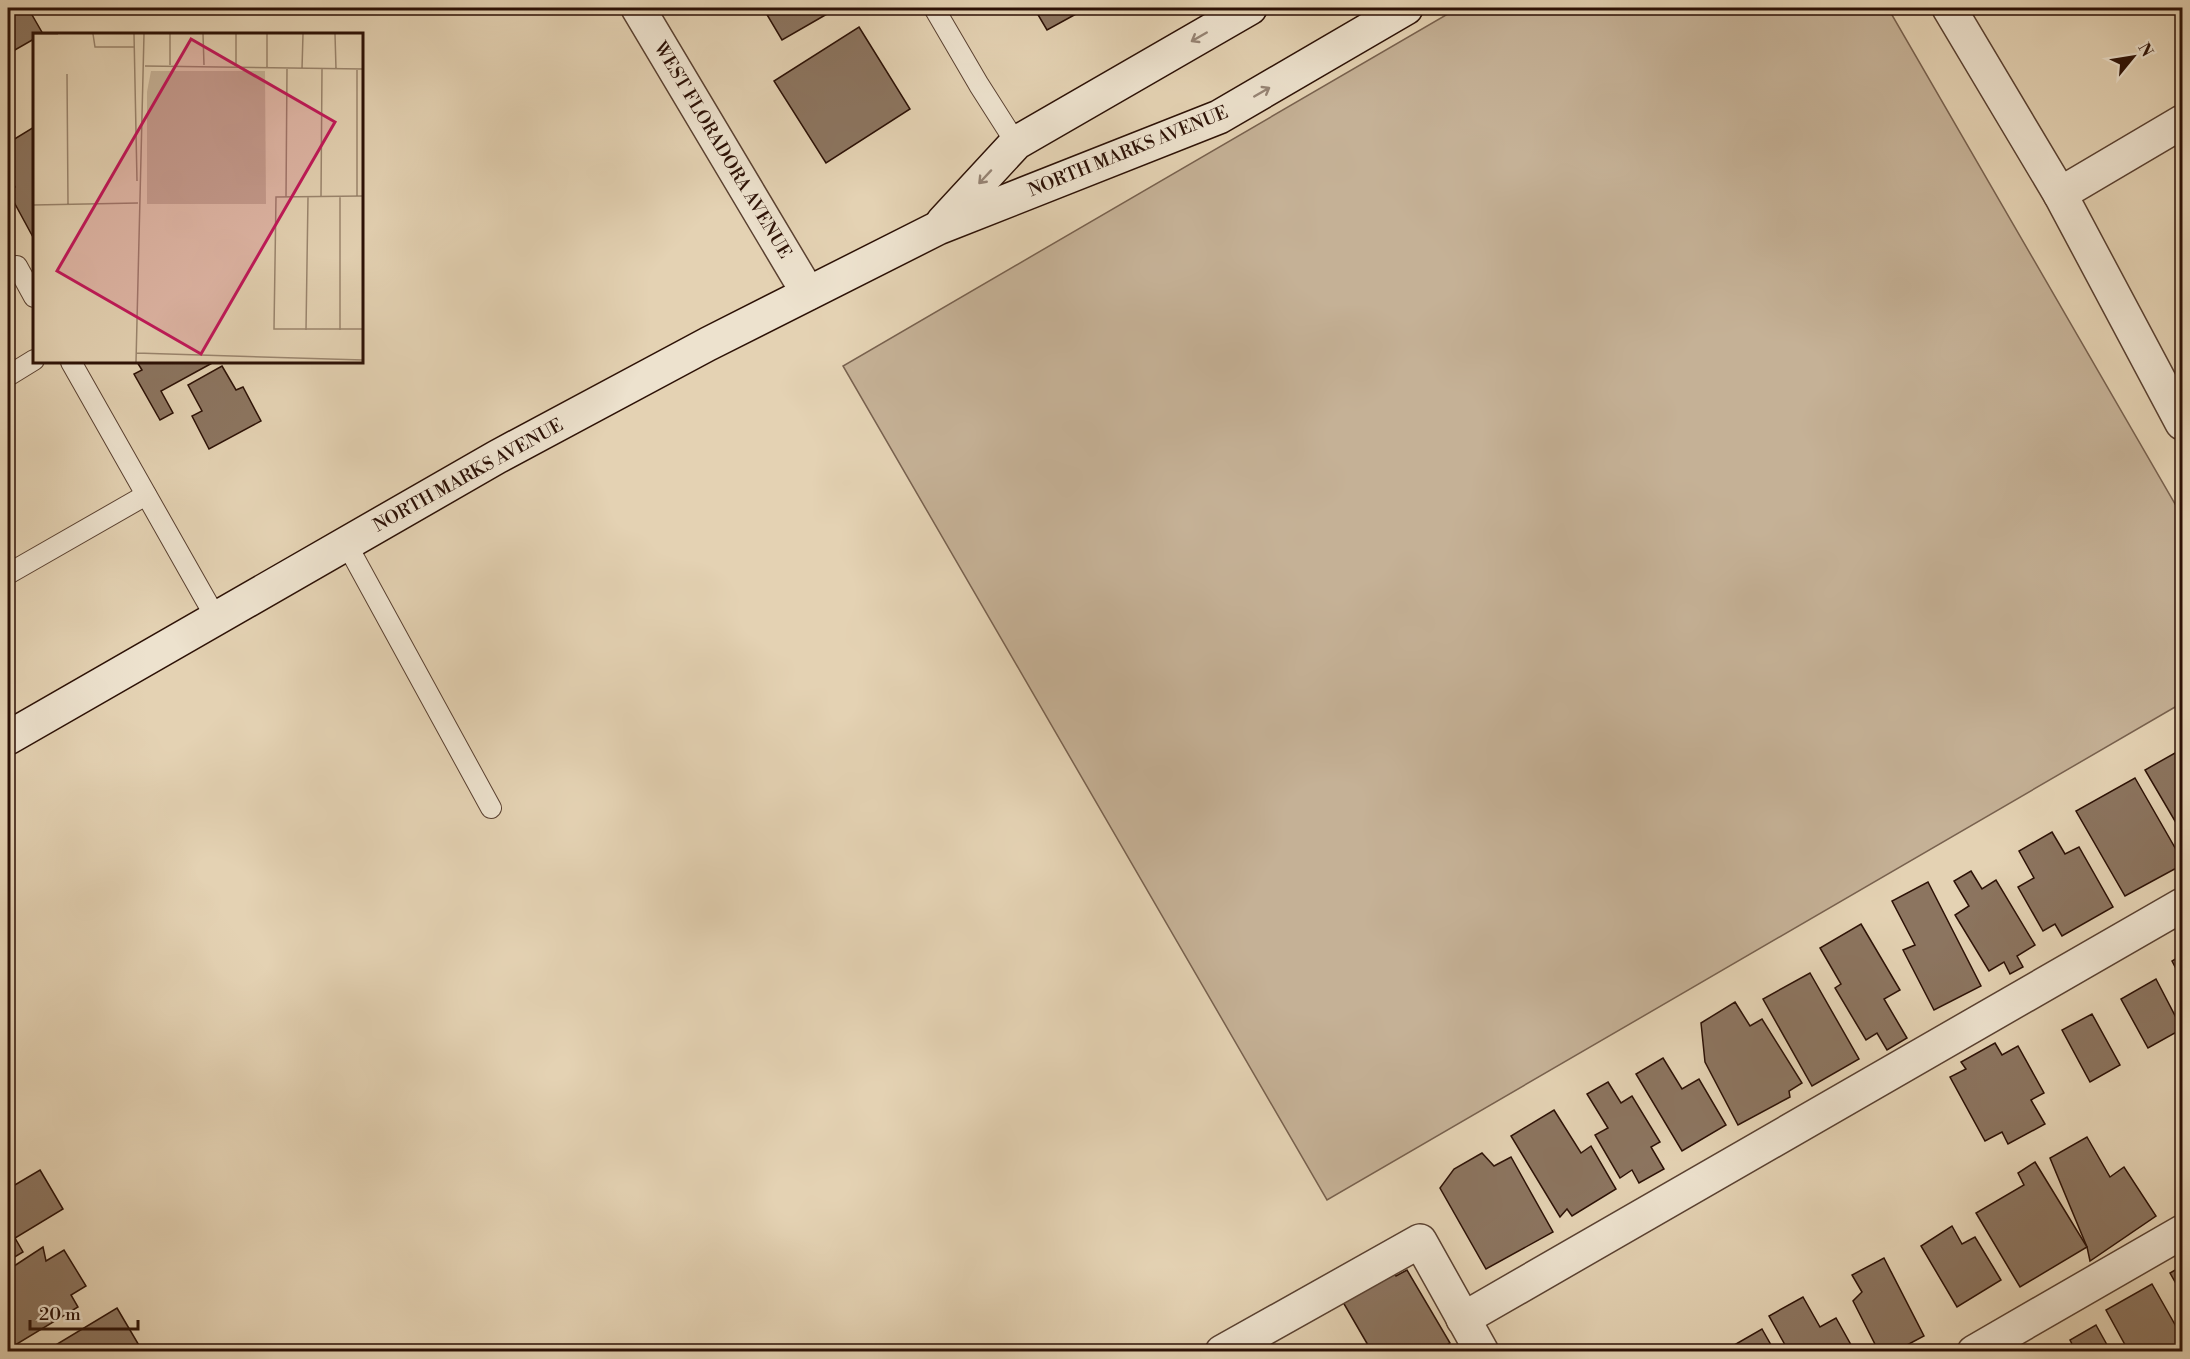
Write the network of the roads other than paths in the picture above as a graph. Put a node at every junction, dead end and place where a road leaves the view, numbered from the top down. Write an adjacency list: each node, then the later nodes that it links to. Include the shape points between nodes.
1 (638, 8): 11 (street, WEST FLORADORA AVENUE)
2 (934, 8): 7 (lane)
3 (1250, 8): 7 (street, NORTH MARKS AVENUE, one-way to 7)
4 (1406, 8): 9 (street, NORTH MARKS AVENUE, one-way to 4, via 1219,117)
5 (1949, 8): 8 (street)
6 (2182, 122): 8 (street)
7 (1016, 143): 9 (street, NORTH MARKS AVENUE, one-way to 9)
8 (2060, 195): 16 (street)
9 (938, 228): 11 (street, NORTH MARKS AVENUE)
10 (8, 271): 12 (lane, via 17,266)
11 (808, 293): 18 (street, NORTH MARKS AVENUE, via 497,457)
12 (33, 295)
13 (33, 361): 15 (lane)
14 (72, 363): 17 (lane)
15 (8, 376)
16 (2182, 423)
17 (147, 495): 19 (lane); 20 (lane)
18 (346, 543): 20 (street, NORTH MARKS AVENUE); 22 (lane)
19 (8, 574)
20 (216, 618): 21 (street, NORTH MARKS AVENUE)
21 (8, 738)
22 (491, 808)
23 (2182, 905): 25 (street)
24 (2182, 1232): 28 (street)
25 (1463, 1318): 26 (street, via 1420,1241); 27 (street)
26 (1222, 1352)
27 (1482, 1352)
28 (1974, 1352)

